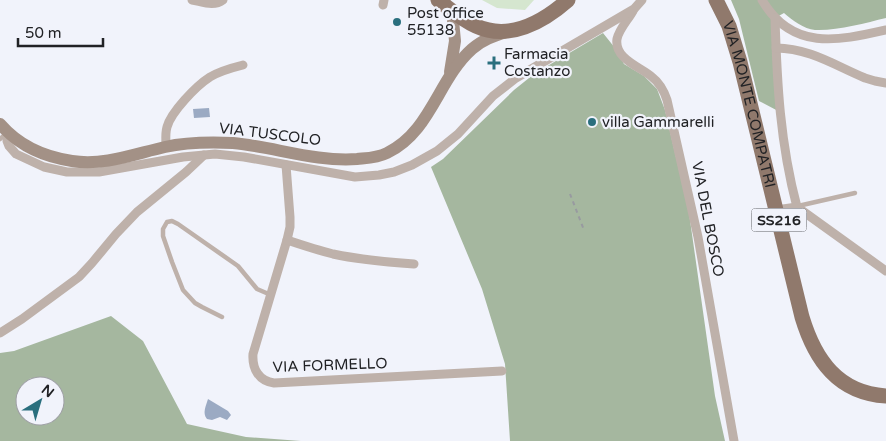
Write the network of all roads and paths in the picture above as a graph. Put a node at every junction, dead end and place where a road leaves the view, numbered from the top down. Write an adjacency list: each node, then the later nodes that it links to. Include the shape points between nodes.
1 (192, 0): 2 (street, via 216,4)
2 (224, 0)
3 (438, 0): 8 (main road)
4 (568, 0): 11 (main road, via 539,20)
5 (762, 0): 9 (street)
6 (716, 2): 23 (main road, VIA MONTE COMPATRI / SS216, via 740,62)
7 (637, 5): 19 (street, via 516,78 493,96 444,146 412,165 379,176 356,177); 33 (street, VIA DEL BOSCO, via 617,45 630,62 653,78 668,100 698,237)
8 (452, 10): 11 (main road, via 478,27); 14 (street, via 455,41)
9 (775, 18): 10 (street, via 797,34 818,38 849,38); 12 (street)
10 (886, 30)
11 (506, 32): 14 (street, via 478,44)
12 (776, 48): 15 (street, via 801,51 875,82); 22 (street, via 782,136)
13 (243, 64): 17 (street, via 208,78 194,91 169,122)
14 (450, 75): 17 (street, VIA TUSCOLO, via 414,132 395,148 375,157 310,157 234,144 198,143)
15 (886, 83)
16 (3, 132): 17 (street, VIA TUSCOLO, via 40,154 80,162 125,158); 18 (street, via 16,154 67,172 99,172)
17 (166, 147)
18 (204, 155): 19 (street, via 222,154); 30 (street, via 137,212 79,276)
19 (286, 165): 25 (street, VIA FORMELLO, via 290,218)
20 (854, 193): 22 (lane)
21 (570, 194): 24 (path)
22 (796, 206): 23 (street); 27 (street)
23 (776, 210): 32 (main road, VIA MONTE COMPATRI / SS216, via 802,317 817,354 827,368 848,386 864,393)
24 (584, 230)
25 (287, 240): 26 (street, via 331,254); 28 (street, VIA FORMELLO)
26 (414, 264)
27 (886, 271)
28 (271, 295): 29 (lane, via 257,289 231,260 178,224 167,222 163,236 183,290 202,308); 31 (street, VIA FORMELLO, via 253,354 257,374 270,383)
29 (222, 316)
30 (0, 333)
31 (502, 371)
32 (886, 396)
33 (734, 441)

